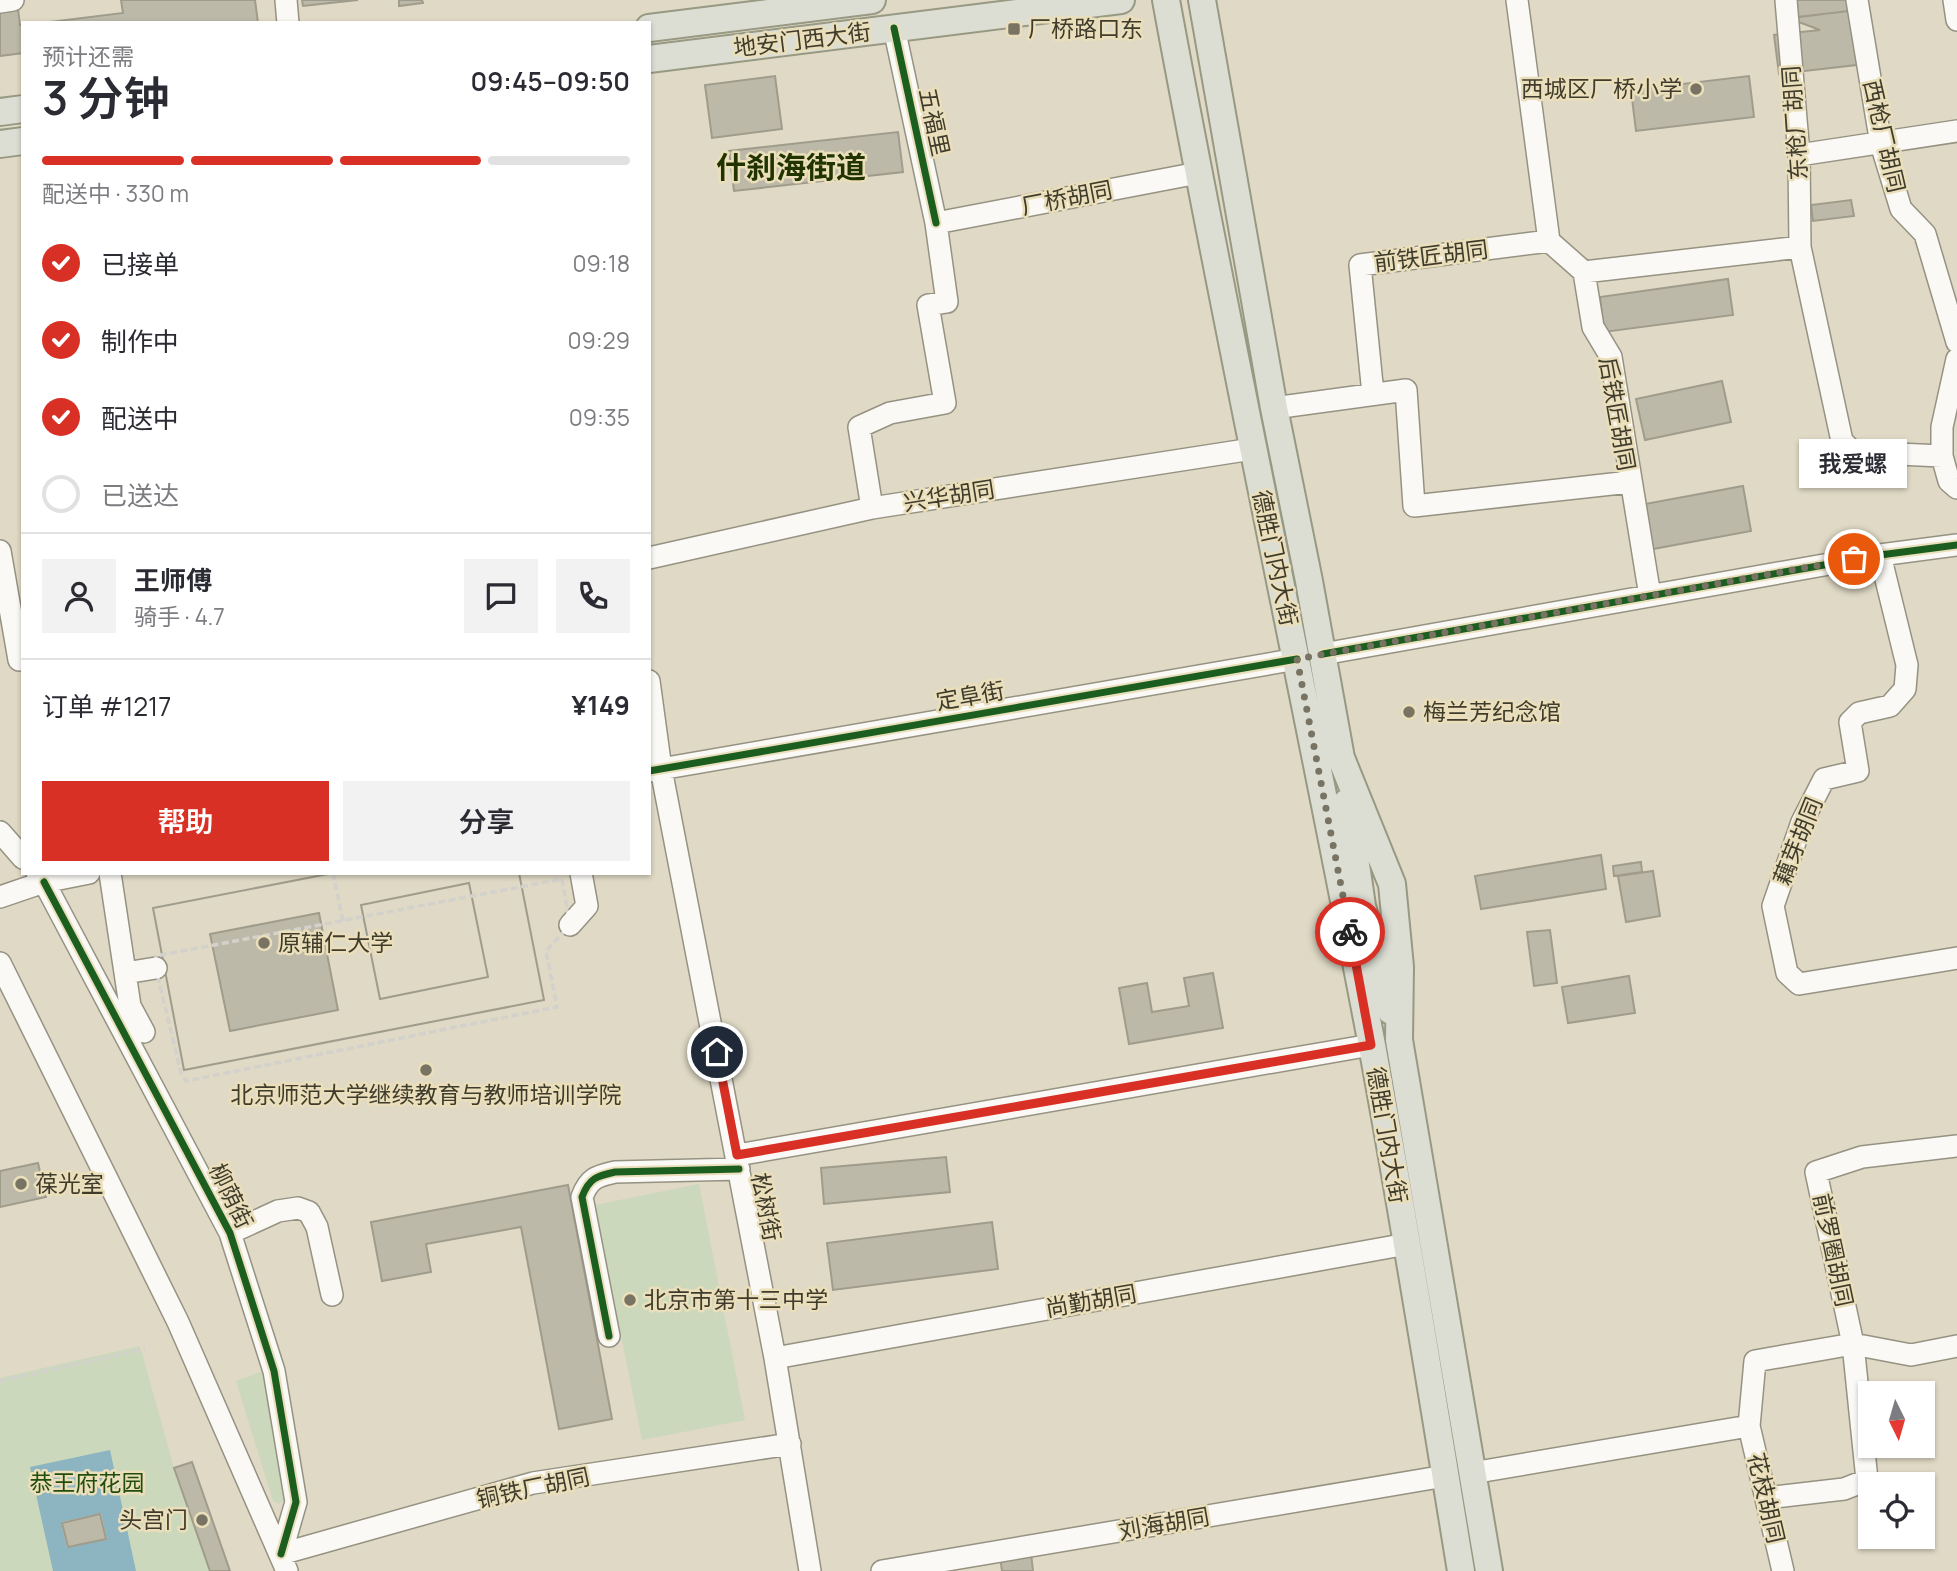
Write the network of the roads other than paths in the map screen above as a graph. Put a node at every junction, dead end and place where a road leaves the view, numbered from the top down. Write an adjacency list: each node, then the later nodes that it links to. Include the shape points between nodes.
1 (13, 0): 11 (street)
2 (286, 0): 14 (street)
3 (872, 0): 12 (main road, 地安门西大街)
4 (1121, 0): 16 (main road, 地安门西大街)
5 (1166, 0): 25 (main road, 德胜门内大街)
6 (1202, 0): 33 (main road, 德胜门内大街)
7 (1517, 0): 27 (street)
8 (1786, 0): 24 (street, 东枪厂胡同)
9 (1857, 0): 23 (street, 西枪厂胡同)
10 (1954, 0): 13 (street)
11 (0, 2)
12 (771, 6): 15 (main road, 地安门西大街)
13 (1957, 20)
14 (288, 21)
15 (651, 28)
16 (894, 28): 17 (main road, 地安门西大街); 26 (street, 五福里)
17 (651, 59)
18 (21, 109): 19 (main road)
19 (0, 112)
20 (1957, 131): 23 (street)
21 (21, 141): 22 (main road)
22 (0, 144)
23 (1881, 144): 24 (street); 30 (street, 西枪厂胡同, via 1901,209 1925,234)
24 (1799, 155): 28 (street, 东枪厂胡同)
25 (1198, 173): 26 (street, 厂桥胡同); 34 (main road, 德胜门内大街)
26 (936, 223): 38 (street, 五福里, via 947,302 928,305 945,403 890,413 859,427)
27 (1549, 241): 29 (street); 32 (street, 前铁匠胡同, via 1360,265)
28 (1800, 247): 29 (street); 35 (street, 东枪厂胡同, via 1842,441 1853,452)
29 (1584, 272): 36 (street, 后铁匠胡同, via 1593,327 1611,356)
30 (1957, 342)
31 (1957, 359): 35 (street, via 1942,427)
32 (1373, 394): 33 (street); 36 (street, via 1405,390 1414,506)
33 (1274, 408): 43 (main road, 德胜门内大街)
34 (1252, 449): 38 (street, 兴华胡同); 44 (main road, 德胜门内大街)
35 (1942, 456): 37 (street, via 1949,481)
36 (1630, 482): 45 (street, 后铁匠胡同)
37 (1957, 488)
38 (872, 508): 42 (street, 兴华胡同)
39 (1957, 545): 41 (street, 定阜街)
40 (0, 551): 47 (street)
41 (1880, 555): 45 (street, 定阜街); 59 (street, 藕芽胡同, via 1907,665 1905,689 1890,706 1859,713 1850,722 1858,771 1824,779 1802,822 1773,906 1787,973 1799,984)
42 (651, 558)
43 (1309, 581): 44 (main road); 46 (main road, 德胜门内大街)
44 (1281, 586): 46 (main road, 德胜门内大街)
45 (1650, 596): 46 (street, 定阜街)
46 (1310, 657): 49 (main road, 德胜门内大街); 50 (street, 定阜街)
47 (14, 661)
48 (651, 711): 50 (street, 松树街)
49 (1329, 760): 64 (main road, 德胜门内大街); 76 (main road, 德胜门内大街, via 1392,884 1400,967 1399,1040)
50 (655, 770): 66 (street, 松树街)
51 (0, 832): 52 (street)
52 (21, 856)
53 (64, 875): 56 (street)
54 (110, 875): 62 (street)
55 (581, 875): 58 (street, via 587,906)
56 (40, 877): 57 (street); 67 (street, 柳荫街)
57 (0, 897)
58 (570, 925)
59 (1957, 958)
60 (0, 963): 79 (street, via 178,1322)
61 (156, 968): 62 (street)
62 (125, 973): 63 (street, via 130,1006)
63 (144, 1032)
64 (1371, 1045): 66 (street); 68 (main road, 德胜门内大街)
65 (1957, 1146): 71 (street, 前罗圈胡同, via 1862,1157 1816,1172)
66 (738, 1162): 70 (street, via 615,1172 595,1176 587,1184 582,1197); 73 (street, 松树街)
67 (230, 1233): 69 (street, via 278,1211 299,1208 309,1212 317,1227); 79 (street, 柳荫街, via 274,1371 296,1502)
68 (1407, 1244): 73 (street, 尚勤胡同); 77 (main road, 德胜门内大街)
69 (332, 1295)
70 (609, 1336)
71 (1853, 1344): 72 (street, via 1911,1355); 74 (street, 花枝胡同, via 1755,1361); 78 (street, via 1867,1480 1844,1489)
72 (1957, 1346)
73 (775, 1358): 75 (street, 松树街)
74 (1749, 1426): 76 (street); 78 (street, 花枝胡同)
75 (790, 1444): 79 (street, 铜铁厂胡同, via 533,1483); 80 (street, 松树街)
76 (1472, 1473): 77 (main road); 83 (main road, 德胜门内大街)
77 (1445, 1476): 81 (street, 刘海胡同); 82 (main road, 德胜门内大街)
78 (1766, 1498): 84 (street, 花枝胡同)
79 (284, 1563)
80 (810, 1571)
81 (883, 1571)
82 (1461, 1571)
83 (1489, 1571)
84 (1783, 1571)

